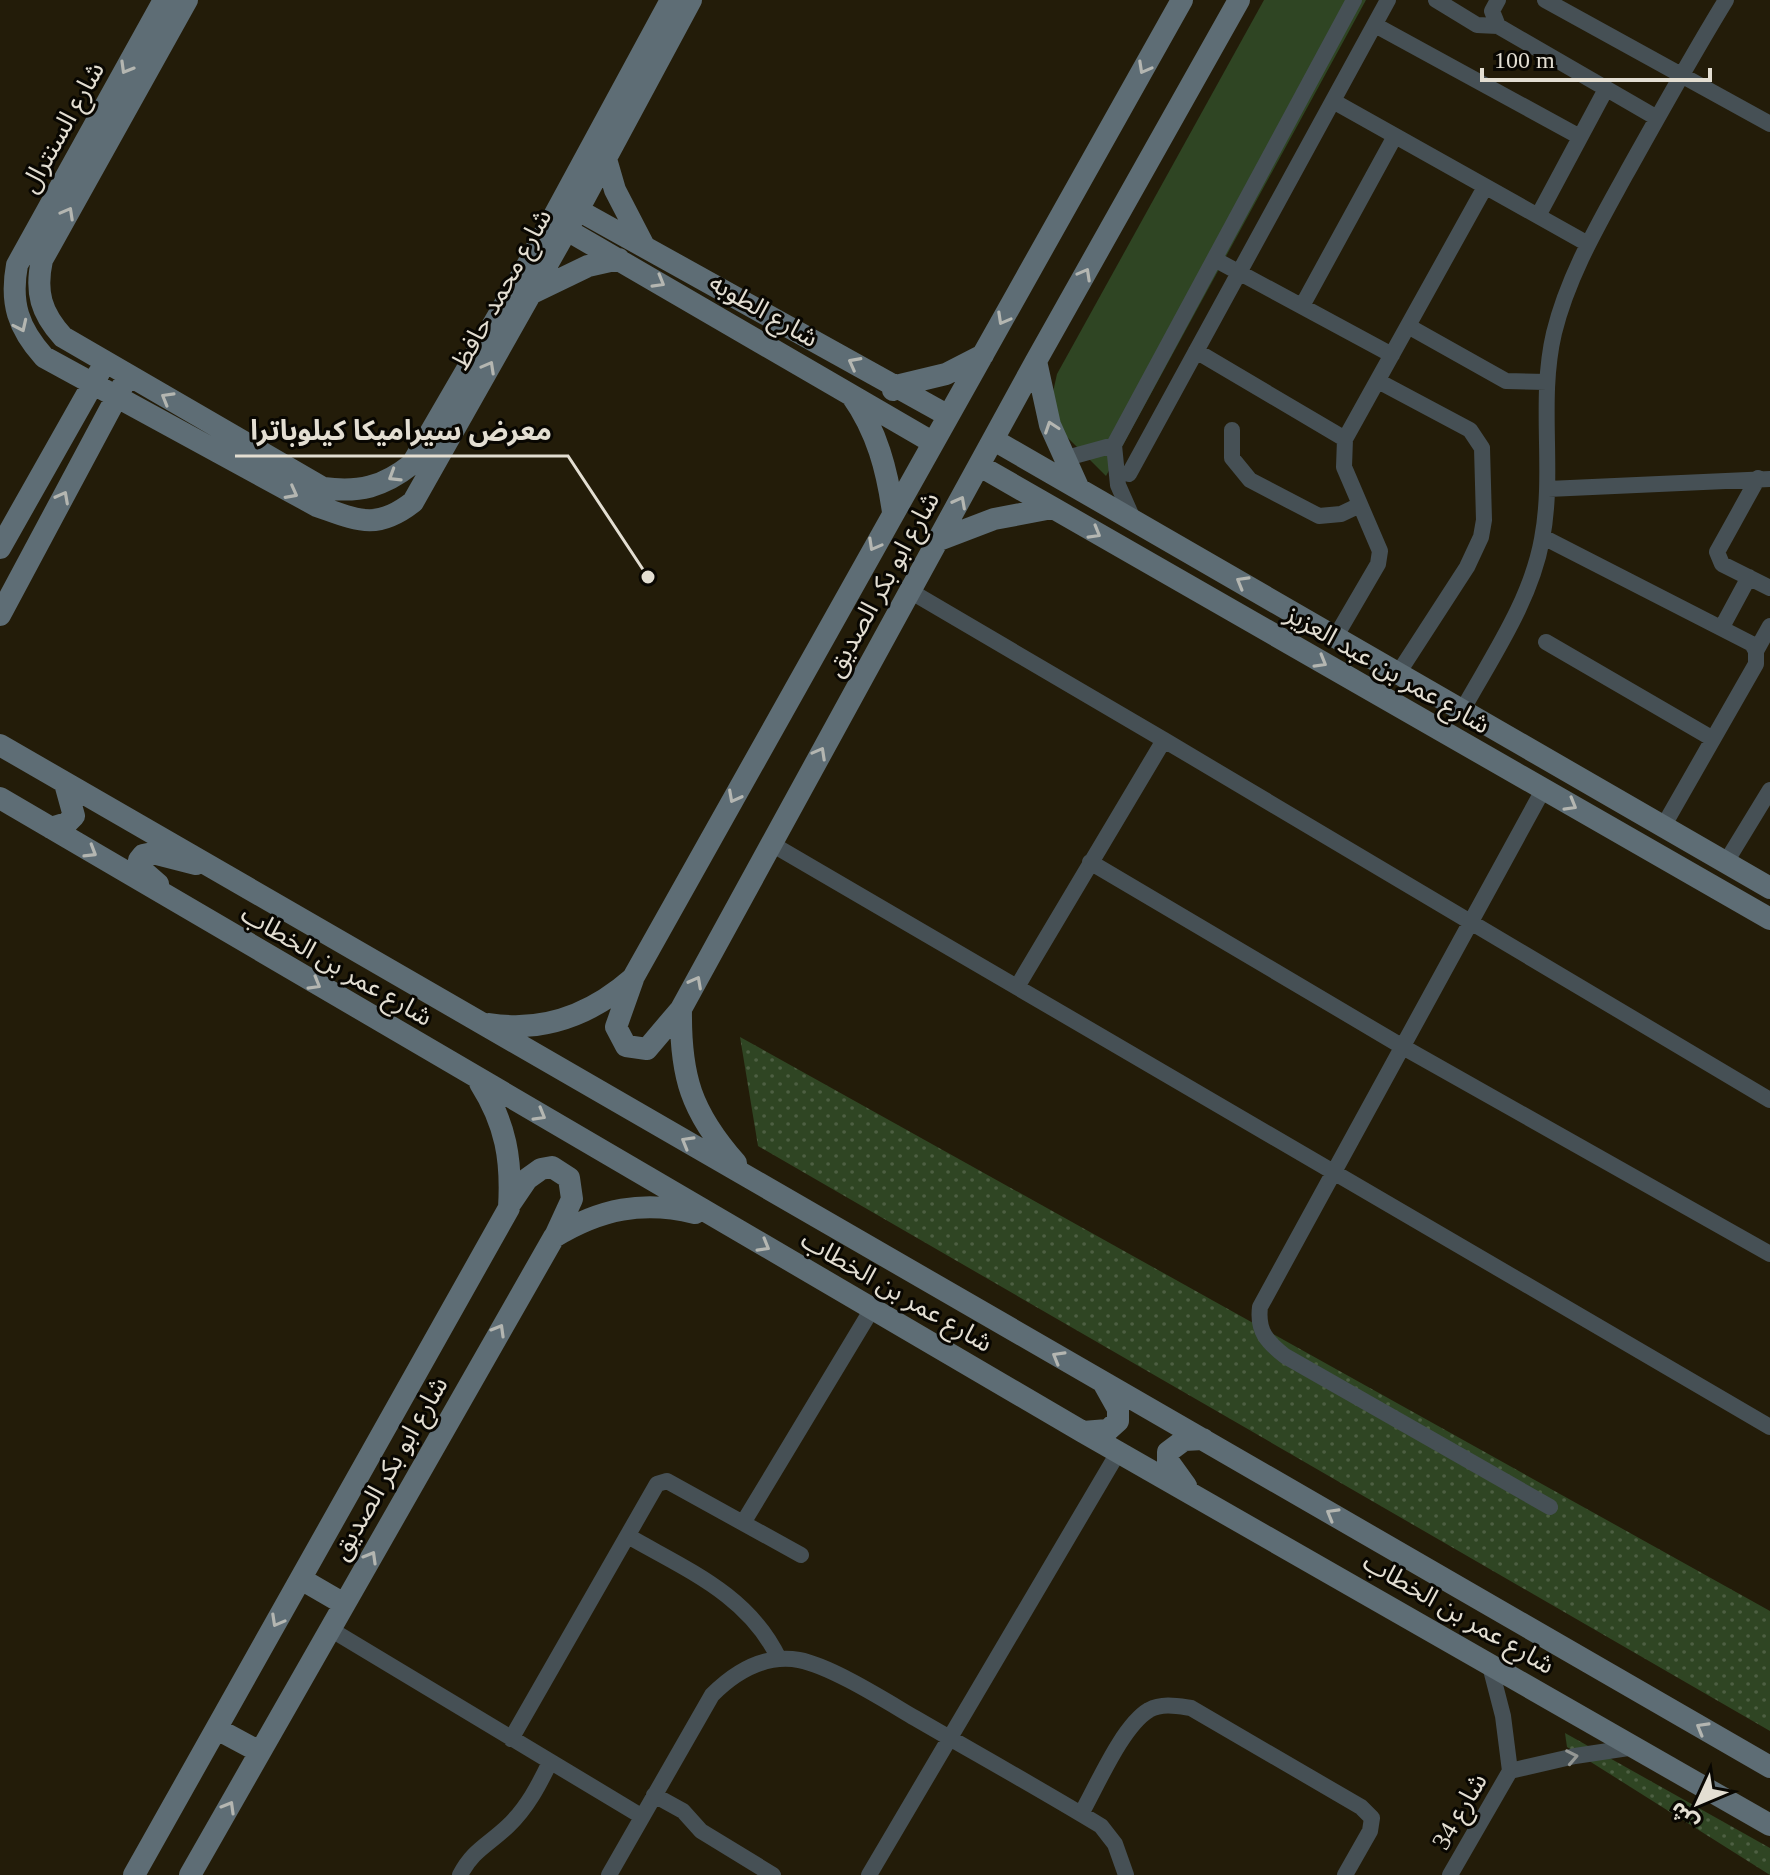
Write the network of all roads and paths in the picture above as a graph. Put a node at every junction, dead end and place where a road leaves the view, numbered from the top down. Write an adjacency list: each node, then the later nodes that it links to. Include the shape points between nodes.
1 (153, 0): 15 (street)
2 (164, 0): 15 (street, شارع السنترال)
3 (187, 0): 20 (street, شارع السنترال)
4 (671, 0): 54 (street, شارع محمد حافظ, one-way to 54, via 412,464 371,488 323,488)
5 (691, 0): 25 (street, شارع محمد حافظ)
6 (1182, 0): 40 (street, شارع ابو بكر الصديق, one-way to 40)
7 (1239, 0): 42 (street, شارع ابو بكر الصديق, one-way to 7)
8 (1354, 0): 34 (street)
9 (1388, 0): 14 (street)
10 (1436, 0): 16 (street, via 1477,25)
11 (1498, 0): 16 (street, via 1492,11)
12 (1545, 0): 17 (street)
13 (1726, 0): 17 (street)
14 (1375, 25): 19 (street); 24 (street)
15 (150, 26): 20 (street, شارع السنترال, one-way to 20)
16 (1498, 26): 18 (street)
17 (1680, 76): 21 (street); 22 (street)
18 (1606, 89): 21 (street); 24 (street)
19 (1333, 101): 23 (street); 35 (street)
20 (113, 111): 26 (street, شارع السنترال)
21 (1657, 118): 31 (street)
22 (1770, 124)
23 (1395, 136): 27 (street); 37 (street)
24 (1580, 137): 29 (street)
25 (606, 159): 28 (street, شارع محمد حافظ); 32 (street, via 623,210)
26 (81, 170): 43 (street, شارع السنترال, one-way to 26, via 63,337 48,321 37,281); 47 (street, شارع السنترال, one-way to 47, via 17,265 13,290 16,315 27,338 44,357)
27 (1485, 187): 29 (street); 38 (street)
28 (578, 210): 30 (street, شارع محمد حافظ); 32 (street, شارع الطوبه)
29 (1538, 216): 31 (street)
30 (567, 230): 33 (street, شارع الطوبه); 36 (street, شارع محمد حافظ)
31 (1588, 244): 46 (street, via 1554,334)
32 (644, 247): 48 (street, شارع الطوبه, one-way to 32)
33 (619, 259): 36 (street); 49 (street, شارع الطوبه, one-way to 49)
34 (1216, 260): 35 (street); 58 (street)
35 (1239, 272): 37 (street); 39 (street)
36 (531, 293): 60 (street, شارع محمد حافظ, one-way to 36, via 342,515 380,522 394,517 413,502)
37 (1302, 306): 41 (street)
38 (1408, 326): 41 (street); 46 (street, via 1506,381)
39 (1196, 351): 55 (street); 59 (street)
40 (984, 355): 48 (street, via 946,374); 52 (street, شارع ابو بكر الصديق)
41 (1392, 355): 45 (street)
42 (1036, 361): 56 (street, شارع ابو بكر الصديق); 62 (street, one-way to 42)
43 (105, 362): 44 (street, شارع السنترال); 47 (street)
44 (128, 375): 50 (street); 54 (street, شارع السنترال, one-way to 44)
45 (1378, 381): 55 (street); 86 (street, via 1470,430 1482,448 1481,537)
46 (1547, 382): 65 (street)
47 (92, 384): 50 (street, شارع السنترال); 68 (street)
48 (896, 386): 51 (street); 52 (street, شارع الطوبه)
49 (849, 391): 51 (street, شارع الطوبه); 69 (street, via 882,455)
50 (116, 397): 60 (street, شارع السنترال); 71 (street, one-way to 50)
51 (881, 411): 57 (street, شارع الطوبه)
52 (947, 415): 57 (street, شارع ابو بكر الصديق)
53 (1232, 430): 67 (street, via 1232,458 1250,480 1319,516)
54 (235, 437): 60 (street)
55 (1345, 439): 67 (street, via 1344,467)
56 (994, 440): 61 (street, شارع ابو بكر الصديق); 62 (street, شارع عمر بن عبد العزيز)
57 (932, 442): 69 (street, شارع ابو بكر الصديق)
58 (1115, 444): 59 (street); 62 (street); 70 (street, via 1118,485)
59 (1139, 455): 63 (street)
60 (222, 457)
61 (980, 466): 66 (street, شارع عمر بن عبد العزيز); 73 (street, شارع ابو بكر الصديق, one-way to 61)
62 (1060, 468): 66 (street, via 1044,489); 70 (street, شارع عمر بن عبد العزيز, via 1079,488)
63 (1129, 474)
64 (1764, 478): 65 (street); 75 (street, via 1717,549 1722,564)
65 (1548, 489): 72 (street)
66 (1046, 505): 73 (street); 83 (street, شارع عمر بن عبد العزيز, one-way to 83)
67 (1360, 505): 82 (street, via 1380,551 1378,564)
68 (22, 509): 71 (street); 74 (street)
69 (893, 512): 105 (street, شارع ابو بكر الصديق, one-way to 105)
70 (1133, 519): 78 (street, شارع عمر بن عبد العزيز, one-way to 70)
71 (49, 524): 79 (street)
72 (1543, 537): 81 (street); 87 (street, via 1522,602)
73 (939, 540): 77 (street, شارع ابو بكر الصديق)
74 (0, 548)
75 (1749, 577): 76 (street); 81 (street)
76 (1770, 588)
77 (910, 591): 89 (street); 97 (street, شارع ابو بكر الصديق, one-way to 77)
78 (1292, 610): 82 (street, شارع عمر بن عبد العزيز); 83 (street)
79 (0, 615)
80 (1770, 626): 85 (street)
81 (1722, 627): 85 (street)
82 (1336, 636): 86 (street, شارع عمر بن عبد العزيز)
83 (1279, 638): 92 (street, شارع عمر بن عبد العزيز, one-way to 92)
84 (1546, 642): 88 (street)
85 (1756, 651): 88 (street, via 1756,664)
86 (1399, 672): 87 (street, شارع عمر بن عبد العزيز)
87 (1463, 709): 95 (street, شارع عمر بن عبد العزيز)
88 (1713, 739): 95 (street)
89 (1164, 740): 98 (street); 104 (street)
90 (0, 745): 91 (street, شارع عمر بن الخطاب)
91 (66, 787): 96 (street, via 74,816); 100 (street, شارع عمر بن الخطاب)
92 (1543, 790): 103 (street, شارع عمر بن عبد العزيز, one-way to 103); 104 (street)
93 (1770, 790): 99 (street)
94 (0, 798): 96 (street, شارع عمر بن الخطاب)
95 (1664, 825): 99 (street, شارع عمر بن عبد العزيز)
96 (51, 828): 102 (street, شارع عمر بن الخطاب, one-way to 102)
97 (770, 843): 106 (street); 107 (street, شارع ابو بكر الصديق, one-way to 97)
98 (1090, 862): 106 (street); 109 (street)
99 (1726, 862): 101 (street, شارع عمر بن عبد العزيز)
100 (217, 867): 102 (street, via 148,853 139,860 142,870); 108 (street, شارع عمر بن الخطاب)
101 (1770, 888)
102 (192, 912): 110 (street, شارع عمر بن الخطاب, one-way to 110)
103 (1770, 919)
104 (1472, 923): 109 (street); 111 (street)
105 (633, 978): 107 (street, via 616,1027 626,1046 647,1049); 108 (street, شارع ابو بكر الصديق, via 588,1010 562,1020 506,1027)
106 (1017, 987): 112 (street)
107 (681, 1009): 113 (street, شارع ابو بكر الصديق, via 680,1053 690,1095 709,1133 737,1165)
108 (477, 1022): 113 (street, شارع عمر بن الخطاب, one-way to 108)
109 (1403, 1047): 112 (street); 117 (street)
110 (478, 1079): 114 (street, شارع ابو بكر الصديق, via 507,1138); 115 (street, شارع عمر بن الخطاب, one-way to 115)
111 (1770, 1100)
112 (1332, 1171): 120 (street); 125 (street, via 1260,1307 1262,1333 1285,1356)
113 (772, 1190): 119 (street, شارع عمر بن الخطاب, one-way to 113)
114 (509, 1208): 116 (street, شارع ابو بكر الصديق, via 527,1179 541,1169 561,1171 569,1178 572,1199); 129 (street, شارع ابو بكر الصديق)
115 (717, 1218): 116 (street, via 634,1207 605,1211); 118 (street, شارع عمر بن الخطاب, one-way to 118)
116 (554, 1237): 130 (street, شارع ابو بكر الصديق, one-way to 116)
117 (1770, 1254)
118 (872, 1309): 121 (street, شارع عمر بن الخطاب); 126 (street)
119 (1104, 1384): 121 (street, via 1118,1409 1118,1421 1108,1430); 122 (street, شارع عمر بن الخطاب)
120 (1770, 1427)
121 (1083, 1432): 123 (street, شارع عمر بن الخطاب)
122 (1203, 1439): 124 (street, via 1184,1440 1167,1456); 140 (street, شارع عمر بن الخطاب, one-way to 122)
123 (1119, 1451): 124 (street, شارع عمر بن الخطاب); 135 (street)
124 (1191, 1492): 133 (street, شارع عمر بن الخطاب)
125 (1550, 1507)
126 (743, 1523): 127 (street, via 661,1481); 128 (street)
127 (628, 1536): 132 (street, via 739,1602); 136 (street)
128 (801, 1555)
129 (301, 1579): 130 (street); 134 (street, شارع ابو بكر الصديق, one-way to 134)
130 (344, 1604): 131 (street, شارع ابو بكر الصديق)
131 (330, 1629): 136 (street); 138 (street, شارع ابو بكر الصديق)
132 (779, 1659): 135 (street, via 801,1660); 142 (street, via 730,1677 712,1695)
133 (1489, 1662): 137 (street, شارع عمر بن الخطاب); 141 (street)
134 (217, 1729): 138 (street); 146 (street, شارع ابو بكر الصديق)
135 (948, 1737): 143 (street); 151 (street)
136 (511, 1739): 139 (street)
137 (1635, 1747): 141 (street, one-way to 137); 145 (street, شارع عمر بن الخطاب)
138 (260, 1752): 147 (street, شارع ابو بكر الصديق, one-way to 138)
139 (550, 1762): 144 (street); 148 (street, via 527,1804 471,1854)
140 (1770, 1767)
141 (1510, 1771): 154 (street, شارع 34)
142 (654, 1795): 144 (street); 150 (street)
143 (1081, 1814): 152 (street, via 1101,1826 1115,1844); 153 (street, via 1134,1724 1149,1710 1170,1704 1191,1708 1372,1818)
144 (641, 1816): 149 (street)
145 (1770, 1825)
146 (134, 1875)
147 (190, 1875)
148 (460, 1875)
149 (609, 1875)
150 (773, 1875)
151 (869, 1875)
152 (1126, 1875)
153 (1345, 1875)
154 (1450, 1875)

